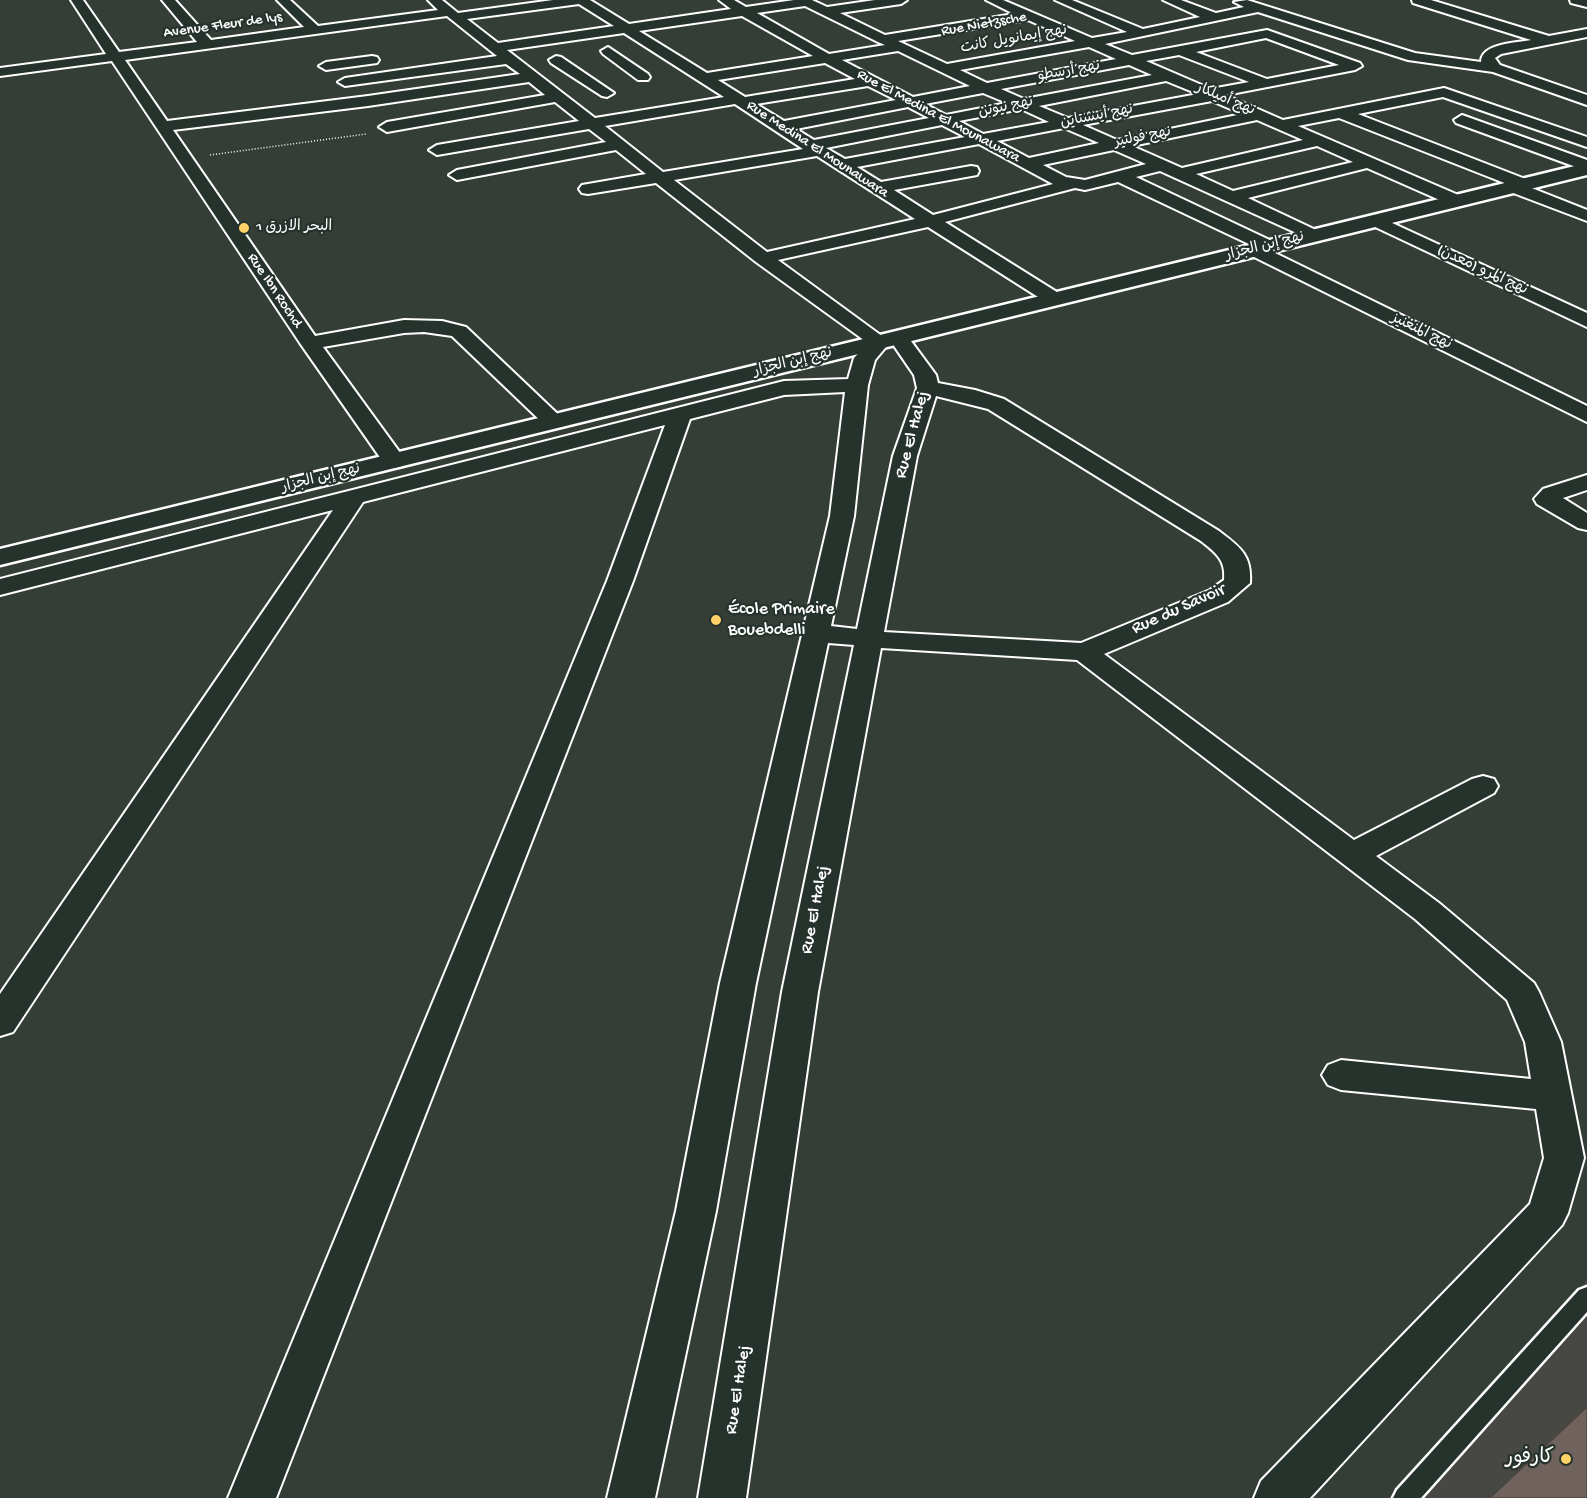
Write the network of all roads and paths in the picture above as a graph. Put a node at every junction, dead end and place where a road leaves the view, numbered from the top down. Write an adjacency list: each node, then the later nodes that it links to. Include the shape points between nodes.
1 (168, 0): 43 (street)
2 (304, 0): 12 (street)
3 (582, 0): 18 (street, Avenue Fleur de lys); 22 (street, Rue Medina El Mounawara)
4 (725, 0): 21 (street, Rue El Medina El Mounawara)
5 (901, 0): 20 (street)
6 (1062, 0): 34 (street)
7 (1169, 0): 25 (street)
8 (1234, 0): 17 (street)
9 (1418, 0): 40 (street)
10 (1576, 0): 15 (street)
11 (82, 1): 51 (street, Rue Ibn Rochd)
12 (284, 1): 31 (street)
13 (805, 1): 20 (street); 21 (street)
14 (995, 1): 16 (street); 23 (street, نهج أميلكار)
15 (1587, 3)
16 (976, 6)
17 (1259, 8): 25 (street, نهج إيمانويل كانت); 27 (street)
18 (445, 10): 31 (street, Avenue Fleur de lys); 38 (street, Rue El Halej)
19 (628, 10): 22 (street)
20 (827, 11): 32 (street, via 851,30)
21 (743, 12): 29 (street); 42 (street, Rue El Medina El Mounawara)
22 (604, 14): 24 (street); 29 (street, Rue Medina El Mounawara)
23 (1029, 16): 30 (street, نهج أميلكار); 32 (street)
24 (581, 17)
25 (1216, 18): 28 (street, نهج إيمانويل كانت)
26 (1152, 19): 28 (street)
27 (1311, 24): 37 (street, نهج أرسطو); 53 (street)
28 (1171, 27): 34 (street, نهج إيمانويل كانت)
29 (625, 28): 38 (street); 45 (street, Rue Medina El Mounawara)
30 (1060, 29): 33 (street, Rue Nietzsche); 41 (street, نهج أميلكار)
31 (315, 30): 36 (street, Avenue Fleur de lys)
32 (876, 31): 48 (street)
33 (1038, 33)
34 (1142, 33): 41 (street, نهج إيمانويل كانت)
35 (1587, 33): 40 (street)
36 (287, 34): 43 (street, Avenue Fleur de lys); 44 (street)
37 (1268, 34): 49 (street, نهج أرسطو); 60 (street)
38 (482, 38): 62 (street, Rue El Halej)
39 (818, 40): 42 (street)
40 (1549, 41): 63 (street, via 1496,51 1488,57)
41 (1090, 42): 58 (street, نهج أميلكار); 64 (street, نهج إيمانويل كانت)
42 (798, 43): 46 (street); 55 (street, Rue El Medina El Mounawara)
43 (207, 44): 51 (street, Avenue Fleur de lys)
44 (300, 44)
45 (651, 44): 59 (street, Rue Medina El Mounawara); 68 (street, via 603,52)
46 (774, 47)
47 (937, 50): 48 (street, Rue Nietzsche)
48 (907, 51): 55 (street, Rue Nietzsche); 64 (street)
49 (1182, 51): 58 (street, نهج أرسطو); 72 (street)
50 (313, 55): 61 (street)
51 (116, 56): 65 (street, Avenue Fleur de lys); 92 (street, Rue Ibn Rochd)
52 (577, 56): 57 (street)
53 (1413, 57): 60 (street, نهج أينشتاين); 63 (street)
54 (384, 58): 61 (street)
55 (826, 58): 69 (street, Rue Nietzsche); 70 (street, Rue El Medina El Mounawara)
56 (704, 59): 59 (street)
57 (556, 60): 62 (street); 75 (street)
58 (1132, 60): 66 (street, نهج أميلكار); 73 (street, نهج أرسطو)
59 (681, 63): 69 (street, Rue Medina El Mounawara)
60 (1366, 64): 72 (street, نهج أينشتاين)
61 (326, 66): 71 (street)
62 (520, 67): 71 (street); 77 (street, Rue El Halej); 81 (street)
63 (1495, 68): 67 (street)
64 (944, 69): 73 (street)
65 (0, 72)
66 (1168, 76): 76 (street, نهج أميلكار); 83 (street, نهج نيوتن)
67 (1517, 76): 74 (street); 78 (street)
68 (643, 77)
69 (704, 78): 80 (street, Rue Medina El Mounawara)
70 (869, 81): 80 (street); 82 (street, Rue El Medina El Mounawara)
71 (345, 82): 81 (street)
72 (1265, 84): 76 (street, نهج أينشتاين)
73 (983, 87): 82 (street, نهج أرسطو); 83 (street)
74 (1444, 92): 79 (street); 97 (street)
75 (607, 93)
76 (1212, 95): 85 (street, نهج أميلكار); 89 (street, نهج أينشتاين)
77 (557, 97): 88 (street, Rue El Halej); 93 (street)
78 (1585, 97)
79 (1406, 99): 84 (street); 107 (street)
80 (739, 100): 88 (street); 94 (street, Rue Medina El Mounawara)
81 (368, 101): 92 (street)
82 (909, 102): 87 (street, Rue El Medina El Mounawara); 94 (street, نهج أرسطو)
83 (1022, 104): 87 (street, نهج نيوتن); 89 (street)
84 (1341, 113): 90 (street); 91 (street)
85 (1259, 115): 91 (street, نهج أميلكار); 98 (street, نهج فولتير)
86 (1393, 120): 90 (street)
87 (946, 121): 95 (street, Rue El Medina El Mounawara); 100 (street, نهج نيوتن)
88 (590, 123): 99 (street, Rue El Halej); 101 (street)
89 (1065, 123): 95 (street, نهج أينشتاين); 98 (street)
90 (1370, 124): 114 (street)
91 (1281, 125): 96 (street, نهج أميلكار)
92 (163, 126): 102 (street, Rue Ibn Rochd)
93 (387, 127): 102 (path, via 360,135)
94 (780, 127): 100 (street, Rue Medina El Mounawara)
95 (981, 140): 103 (street, Rue El Medina El Mounawara); 105 (street, نهج أينشتاين)
96 (1320, 141): 104 (street, نهج أميلكار); 109 (street)
97 (1587, 142)
98 (1113, 144): 103 (street, نهج فولتير); 106 (street)
99 (618, 145): 110 (street); 111 (street, Rue El Halej)
100 (814, 149): 105 (street, Rue Medina El Mounawara); 111 (street, نهج نيوتن)
101 (437, 150)
102 (184, 158): 128 (street, Rue Ibn Rochd)
103 (1027, 163): 113 (street, Rue El Medina El Mounawara)
104 (1369, 163): 117 (street); 118 (street, نهج أميلكار)
105 (840, 165): 115 (street, Rue Medina El Mounawara)
106 (1162, 165): 109 (street); 112 (street)
107 (1587, 168): 114 (street, نهج إبن الجزار)
108 (971, 171): 115 (street)
109 (1180, 173): 117 (street)
110 (457, 175)
111 (660, 176): 116 (street, نهج نيوتن); 124 (street, Rue El Halej)
112 (1122, 177): 113 (street); 123 (street, نهج المنغنيز)
113 (1072, 184): 120 (street)
114 (1518, 185): 118 (street, نهج إبن الجزار); 119 (street)
115 (876, 188): 120 (street, Rue Medina El Mounawara)
116 (588, 189)
117 (1231, 197): 122 (street)
118 (1457, 201): 121 (street, نهج إبن الجزار)
119 (1587, 216)
120 (929, 221): 124 (street); 125 (street, Rue Medina El Mounawara)
121 (1377, 221): 122 (street, نهج إبن الجزار); 126 (street, نهج المرو (معدن))
122 (1312, 236): 123 (street, نهج إبن الجزار)
123 (1262, 248): 125 (street, نهج إبن الجزار); 132 (street, نهج المنغنيز)
124 (763, 258): 127 (street, Rue El Halej)
125 (1053, 298): 127 (street, نهج إبن الجزار)
126 (1587, 321)
127 (889, 339): 129 (street, via 865,358); 130 (street, Rue El Halej, via 925,375); 135 (street, نهج إبن الجزار)
128 (310, 343): 135 (street, via 394,328 449,327 459,331); 136 (street, Rue Ibn Rochd)
129 (857, 386): 133 (street, via 784,388); 142 (street, via 842,516)
130 (928, 388): 143 (street, Rue El Halej, via 905,456); 144 (street, Rue du Savoir, via 975,397 1019,416 1232,552 1238,568 1237,582 1219,596)
131 (1587, 398): 132 (street)
132 (1566, 404): 134 (street, نهج المنغنيز)
133 (680, 415): 138 (street); 151 (street, via 620,581)
134 (1587, 415)
135 (554, 421): 136 (street, نهج إبن الجزار)
136 (394, 461): 140 (street, نهج إبن الجزار)
137 (1587, 482): 139 (street, via 1546,499)
138 (356, 496): 141 (street); 147 (street)
139 (1587, 523)
140 (0, 557)
141 (0, 587)
142 (816, 633): 143 (street, Rue du Savoir); 152 (street, via 738,983 696,1211)
143 (870, 639): 144 (street, Rue du Savoir); 153 (street, Rue El Halej, via 800,992)
144 (1084, 652): 146 (street)
145 (1483, 786): 146 (street)
146 (1353, 854): 149 (street, via 1521,992 1543,1042)
147 (0, 1022)
148 (1341, 1075): 149 (street)
149 (1553, 1096): 154 (street, via 1564,1158 1548,1213)
150 (1587, 1297): 155 (lane)
151 (252, 1498)
152 (631, 1498)
153 (722, 1498)
154 (1278, 1498)
155 (1405, 1498)

